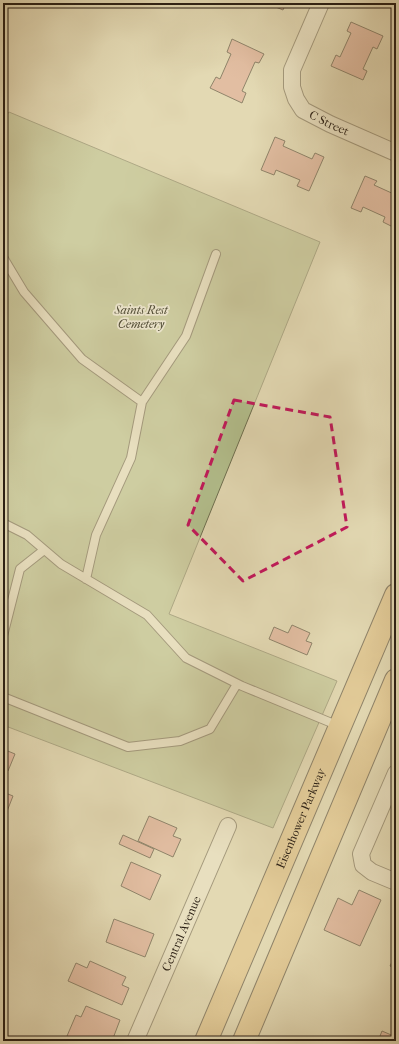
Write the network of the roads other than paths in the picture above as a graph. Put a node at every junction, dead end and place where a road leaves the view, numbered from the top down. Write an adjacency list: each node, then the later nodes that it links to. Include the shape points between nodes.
1 (321, 3): 2 (street, C Street, via 292,70 292,87 296,99 303,110)
2 (396, 153)
3 (216, 254): 5 (lane, via 186,336)
4 (3, 257): 5 (lane, via 24,292 82,359)
5 (142, 402): 8 (lane, via 131,458 96,535)
6 (3, 523): 7 (lane, via 27,535)
7 (44, 550): 8 (lane); 10 (lane, via 20,569)
8 (86, 579): 12 (lane, via 147,615 186,658)
9 (396, 595): 14 (main road, Eisenhower Parkway)
10 (3, 636)
11 (396, 680): 20 (main road)
12 (237, 684): 13 (lane, via 210,729 180,741 128,747); 14 (lane)
13 (3, 697)
14 (340, 726): 19 (main road, Eisenhower Parkway)
15 (396, 773): 17 (street, via 361,854 363,865 372,872)
16 (228, 826): 18 (street, Central Avenue)
17 (396, 882)
18 (135, 1041)
19 (206, 1041)
20 (244, 1041)

